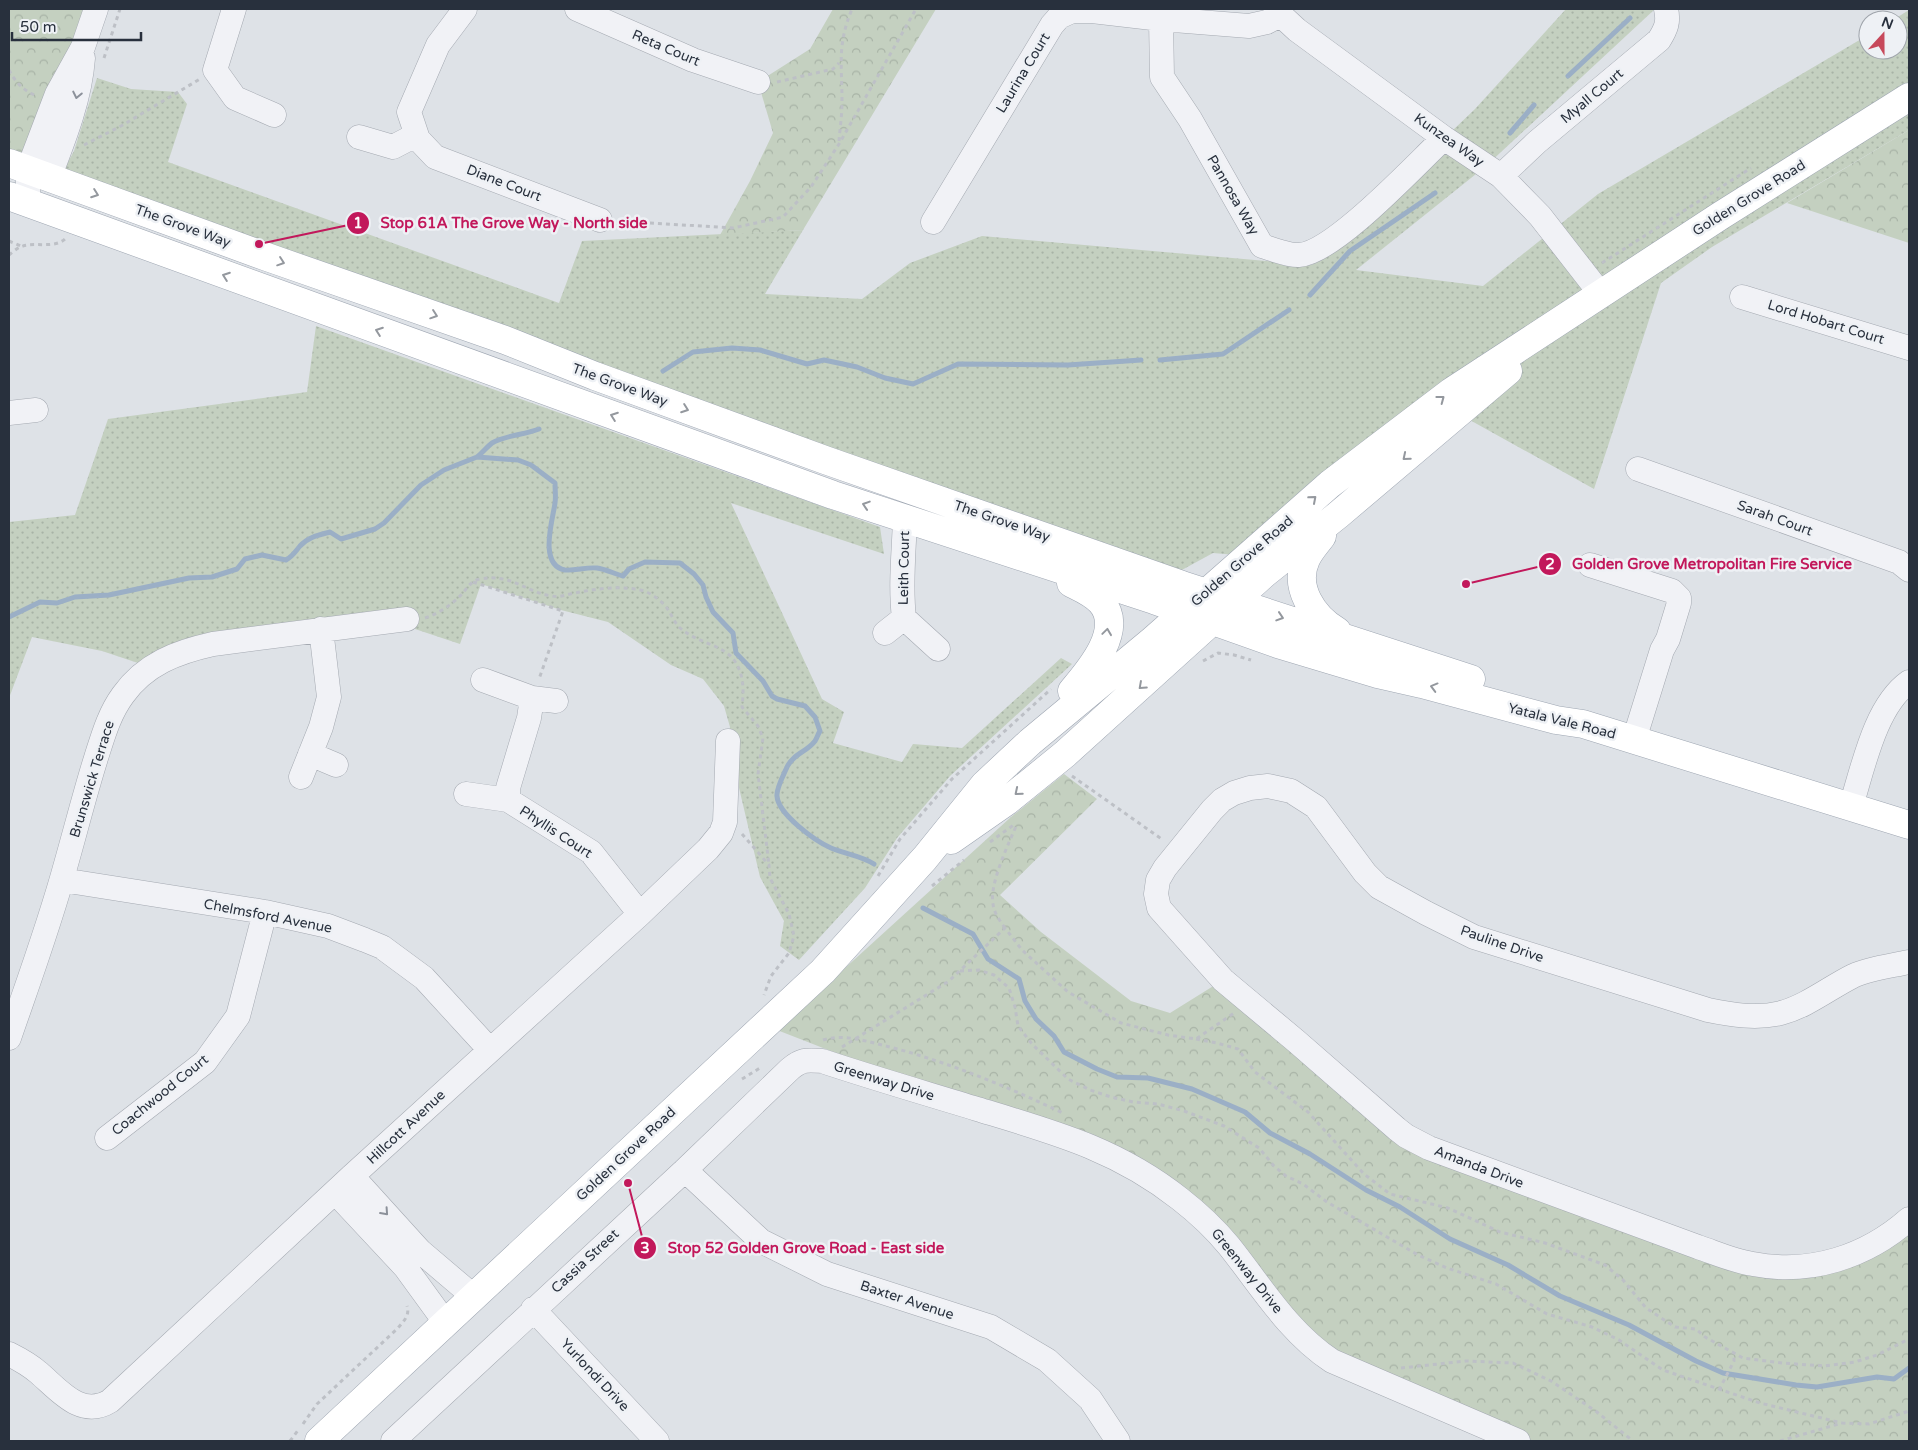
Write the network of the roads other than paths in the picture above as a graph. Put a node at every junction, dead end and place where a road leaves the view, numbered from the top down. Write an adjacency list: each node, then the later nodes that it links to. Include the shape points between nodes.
1 (96, 9): 9 (street)
2 (234, 9): 12 (street, via 215,70 235,98)
3 (466, 9): 13 (street, Diane Court, via 438,45 409,112)
4 (577, 9): 10 (street, Reta Court, via 693,60)
5 (1667, 9): 17 (street, Myall Court, via 1667,27 1660,40)
6 (1280, 11): 8 (street, Laurina Court, via 1267,22 1250,26); 15 (street, Kunzea Way, via 1297,30)
7 (1054, 13): 8 (street, Laurina Court, via 1092,11); 20 (street, Laurina Court, via 1052,25)
8 (1161, 19): 15 (street, Pannosa Way, via 1162,77 1190,119 1262,246 1299,255 1321,247 1351,227)
9 (84, 47): 16 (street, via 54,103); 16 (street, one-way to 16, via 76,103)
10 (758, 82)
11 (1909, 97): 22 (main road, Golden Grove Road)
12 (274, 115)
13 (416, 135): 14 (street, via 393,147); 19 (street, Diane Court, via 435,157)
14 (359, 138)
15 (1444, 138): 17 (street, Kunzea Way)
16 (29, 170): 18 (main road); 32 (main road, The Grove Way, one-way to 32, via 505,340 825,460)
17 (1500, 176): 22 (street, Kunzea Way, via 1540,216)
18 (18, 200): 28 (main road, The Grove Way, one-way to 18, via 776,475)
19 (600, 220)
20 (933, 222)
21 (1742, 296): 23 (street, Lord Hobart Court)
22 (1595, 297): 27 (main road, Golden Grove Road, one-way to 27); 32 (main road, Golden Grove Road, one-way to 22, via 1330,484 1406,426 1451,392)
23 (1909, 348)
24 (36, 410): 25 (street)
25 (9, 413)
26 (1638, 469): 31 (street, Sarah Court, via 1899,562)
27 (1338, 515): 33 (main road, Golden Grove Road); 38 (main road, via 1306,560 1304,590 1311,607 1323,622)
28 (905, 518): 29 (main road, The Grove Way); 39 (street, Leith Court, via 901,599 894,626)
29 (962, 537): 34 (main road, The Grove Way); 49 (main road, one-way to 29, via 1090,670 1101,651 1107,635 1106,609 1082,588)
30 (1590, 565): 47 (street, via 1672,591 1679,598)
31 (1909, 570)
32 (1206, 593): 33 (main road, The Grove Way); 34 (main road, Golden Grove Road)
33 (1234, 602): 36 (main road, Golden Grove Road); 38 (main road, one-way to 38)
34 (1186, 611): 36 (main road, The Grove Way); 49 (main road, Golden Grove Road)
35 (414, 619): 37 (street, Brunswick Terrace)
36 (1213, 621): 40 (main road, Golden Grove Road); 41 (main road, Yatala Vale Road)
37 (321, 629): 50 (street, via 329,697); 59 (street, Brunswick Terrace, via 213,644 169,656 150,667 124,694 106,727)
38 (1352, 640): 46 (main road, via 1553,707)
39 (938, 649)
40 (1189, 658): 41 (main road, via 1200,644 1214,641); 57 (main road, Golden Grove Road, one-way to 57, via 1008,801)
41 (1325, 658): 46 (main road, Yatala Vale Road, one-way to 41, via 1546,718)
42 (483, 680): 44 (street)
43 (1909, 682): 55 (street, via 1893,697 1882,714)
44 (532, 698): 45 (street); 54 (street, Phyllis Court, via 508,788)
45 (556, 701)
46 (1583, 724): 47 (main road, Yatala Vale Road)
47 (1634, 740): 55 (main road, Yatala Vale Road)
48 (728, 741): 61 (street, Hillcott Avenue, via 725,822 720,833 708,849)
49 (1030, 742): 57 (main road, Golden Grove Road, via 984,785)
50 (310, 754): 51 (street); 52 (street)
51 (336, 765)
52 (300, 777)
53 (466, 794): 54 (street, Phyllis Court)
54 (508, 800): 61 (street, Phyllis Court, via 591,852)
55 (1851, 806): 56 (main road, Yatala Vale Road)
56 (1909, 824)
57 (924, 858): 72 (main road, Golden Grove Road, via 823,971)
58 (1172, 860): 62 (street, Pauline Drive, via 1222,800 1250,788 1268,786 1291,791 1316,807 1364,873 1379,887 1426,913 1474,937 1708,1010 1734,1015 1781,1013 1853,976); 70 (street, Amanda Drive, via 1158,880 1159,908 1222,980 1417,1142 1733,1259 1773,1267 1794,1268 1837,1260 1879,1242)
59 (62, 880): 60 (street, Chelmsford Avenue); 63 (street, Brunswick Terrace)
60 (265, 912): 64 (street, Chelmsford Avenue, via 328,926 382,947 424,978); 66 (street, Coachwood Court, via 238,1016 205,1062)
61 (640, 914): 64 (street, Hillcott Avenue)
62 (1909, 962)
63 (9, 1038)
64 (490, 1050): 68 (street, Hillcott Avenue)
65 (810, 1061): 67 (street, Cassia Street); 80 (street, Greenway Drive, via 1057,1133 1106,1152 1150,1176 1207,1222 1282,1314 1316,1350 1332,1361)
66 (107, 1138)
67 (685, 1170): 73 (street, Cassia Street); 79 (street, Baxter Avenue, via 761,1242 827,1274 991,1327 1047,1360 1090,1399)
68 (352, 1176): 69 (street, Hillcott Avenue); 71 (street, one-way to 71)
69 (335, 1192): 71 (street); 75 (street, Hillcott Avenue, via 105,1404 92,1407 70,1400 37,1371)
70 (1909, 1219)
71 (412, 1259): 72 (street); 74 (street)
72 (473, 1296): 74 (main road, Golden Grove Road)
73 (533, 1309): 77 (street, Cassia Street); 78 (street, Yurlondi Drive)
74 (445, 1322): 76 (main road, Golden Grove Road)
75 (9, 1354)
76 (319, 1441)
77 (393, 1441)
78 (657, 1441)
79 (1118, 1441)
80 (1518, 1441)

